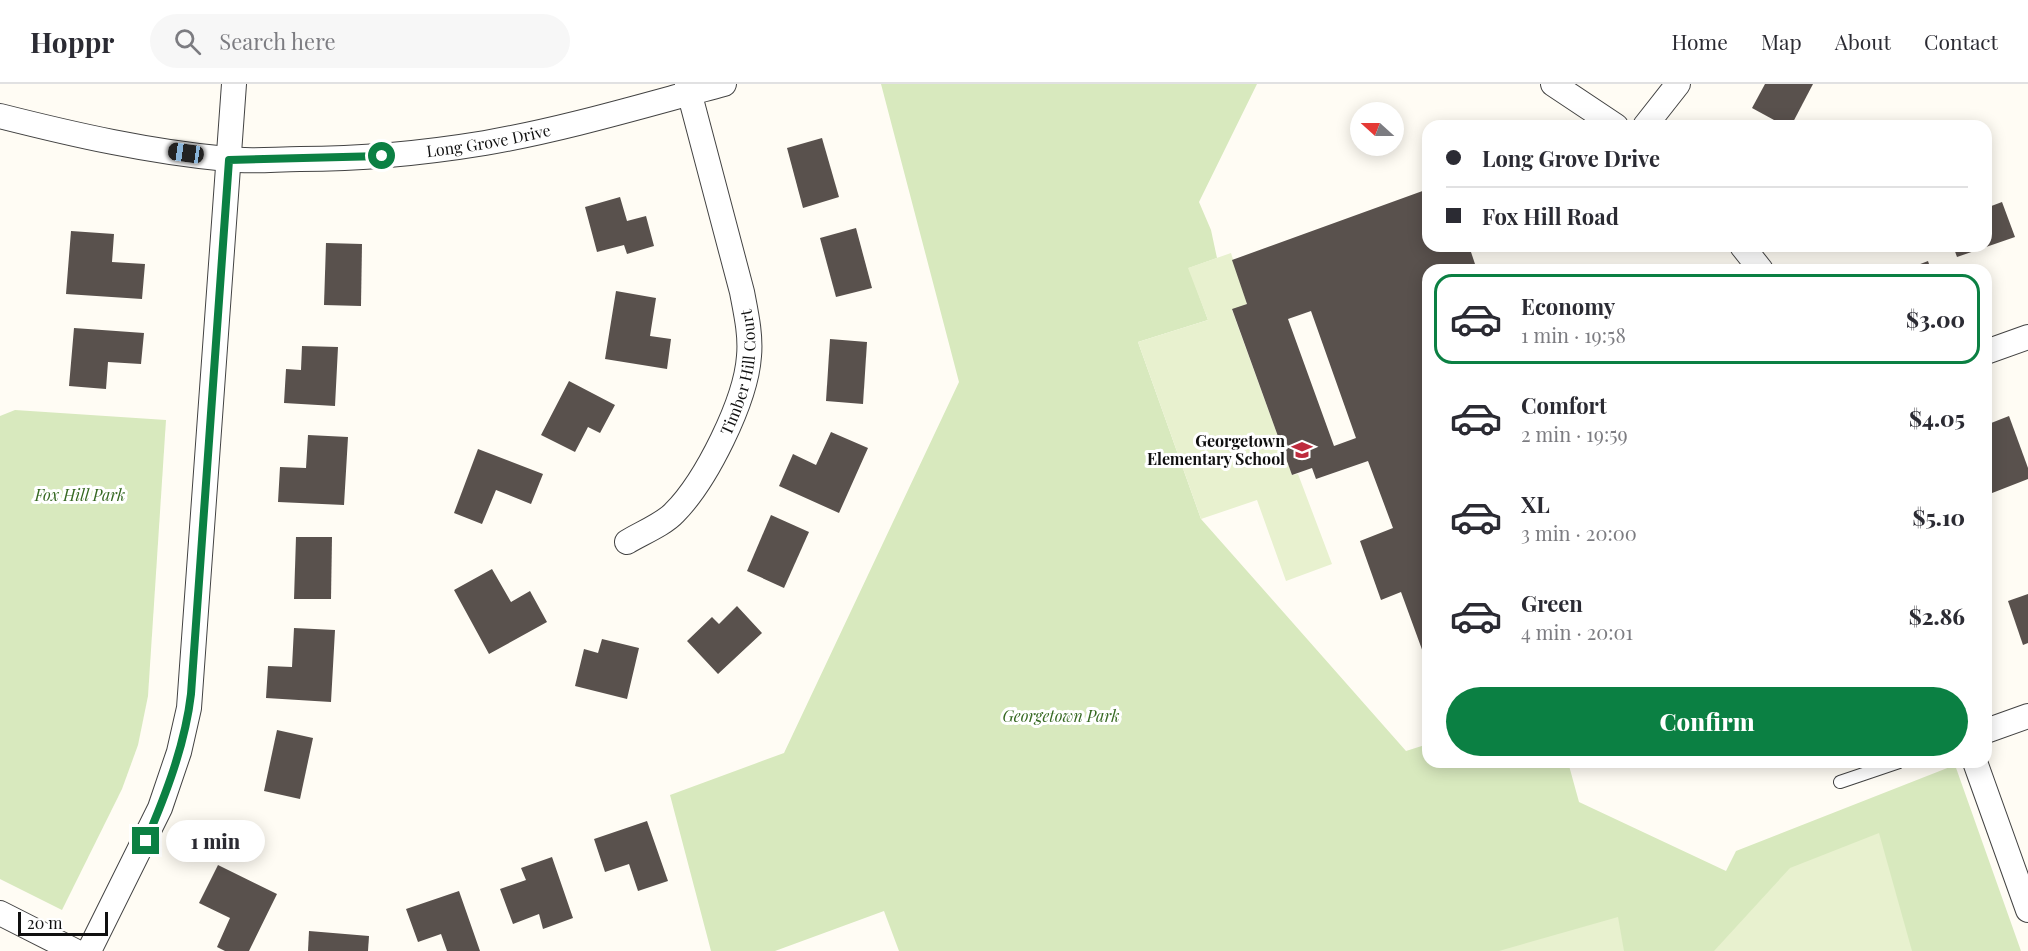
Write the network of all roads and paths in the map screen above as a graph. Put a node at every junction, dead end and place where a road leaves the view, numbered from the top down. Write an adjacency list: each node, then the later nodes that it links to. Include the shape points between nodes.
1 (234, 84): 9 (street)
2 (724, 84): 5 (street, Long Grove Drive)
3 (1553, 84): 7 (street)
4 (1678, 84): 8 (street)
5 (688, 89): 9 (street, Long Grove Drive, via 544,130 431,151); 14 (street, Timber Hill Court, via 742,292 749,356 736,409 698,481 673,515)
6 (0, 116): 9 (street, Long Grove Drive, via 99,140)
7 (1608, 120)
8 (1650, 120)
9 (229, 160): 23 (street, via 189,708 160,808)
10 (1747, 252): 11 (street)
11 (1756, 264)
12 (2028, 336): 13 (street)
13 (1992, 350)
14 (627, 542)
15 (2028, 716): 16 (street)
16 (1992, 729)
17 (1881, 768): 19 (lane)
18 (1977, 768): 20 (street)
19 (1840, 782)
20 (2028, 910)
21 (0, 913): 22 (street)
22 (75, 951)
23 (89, 951)

